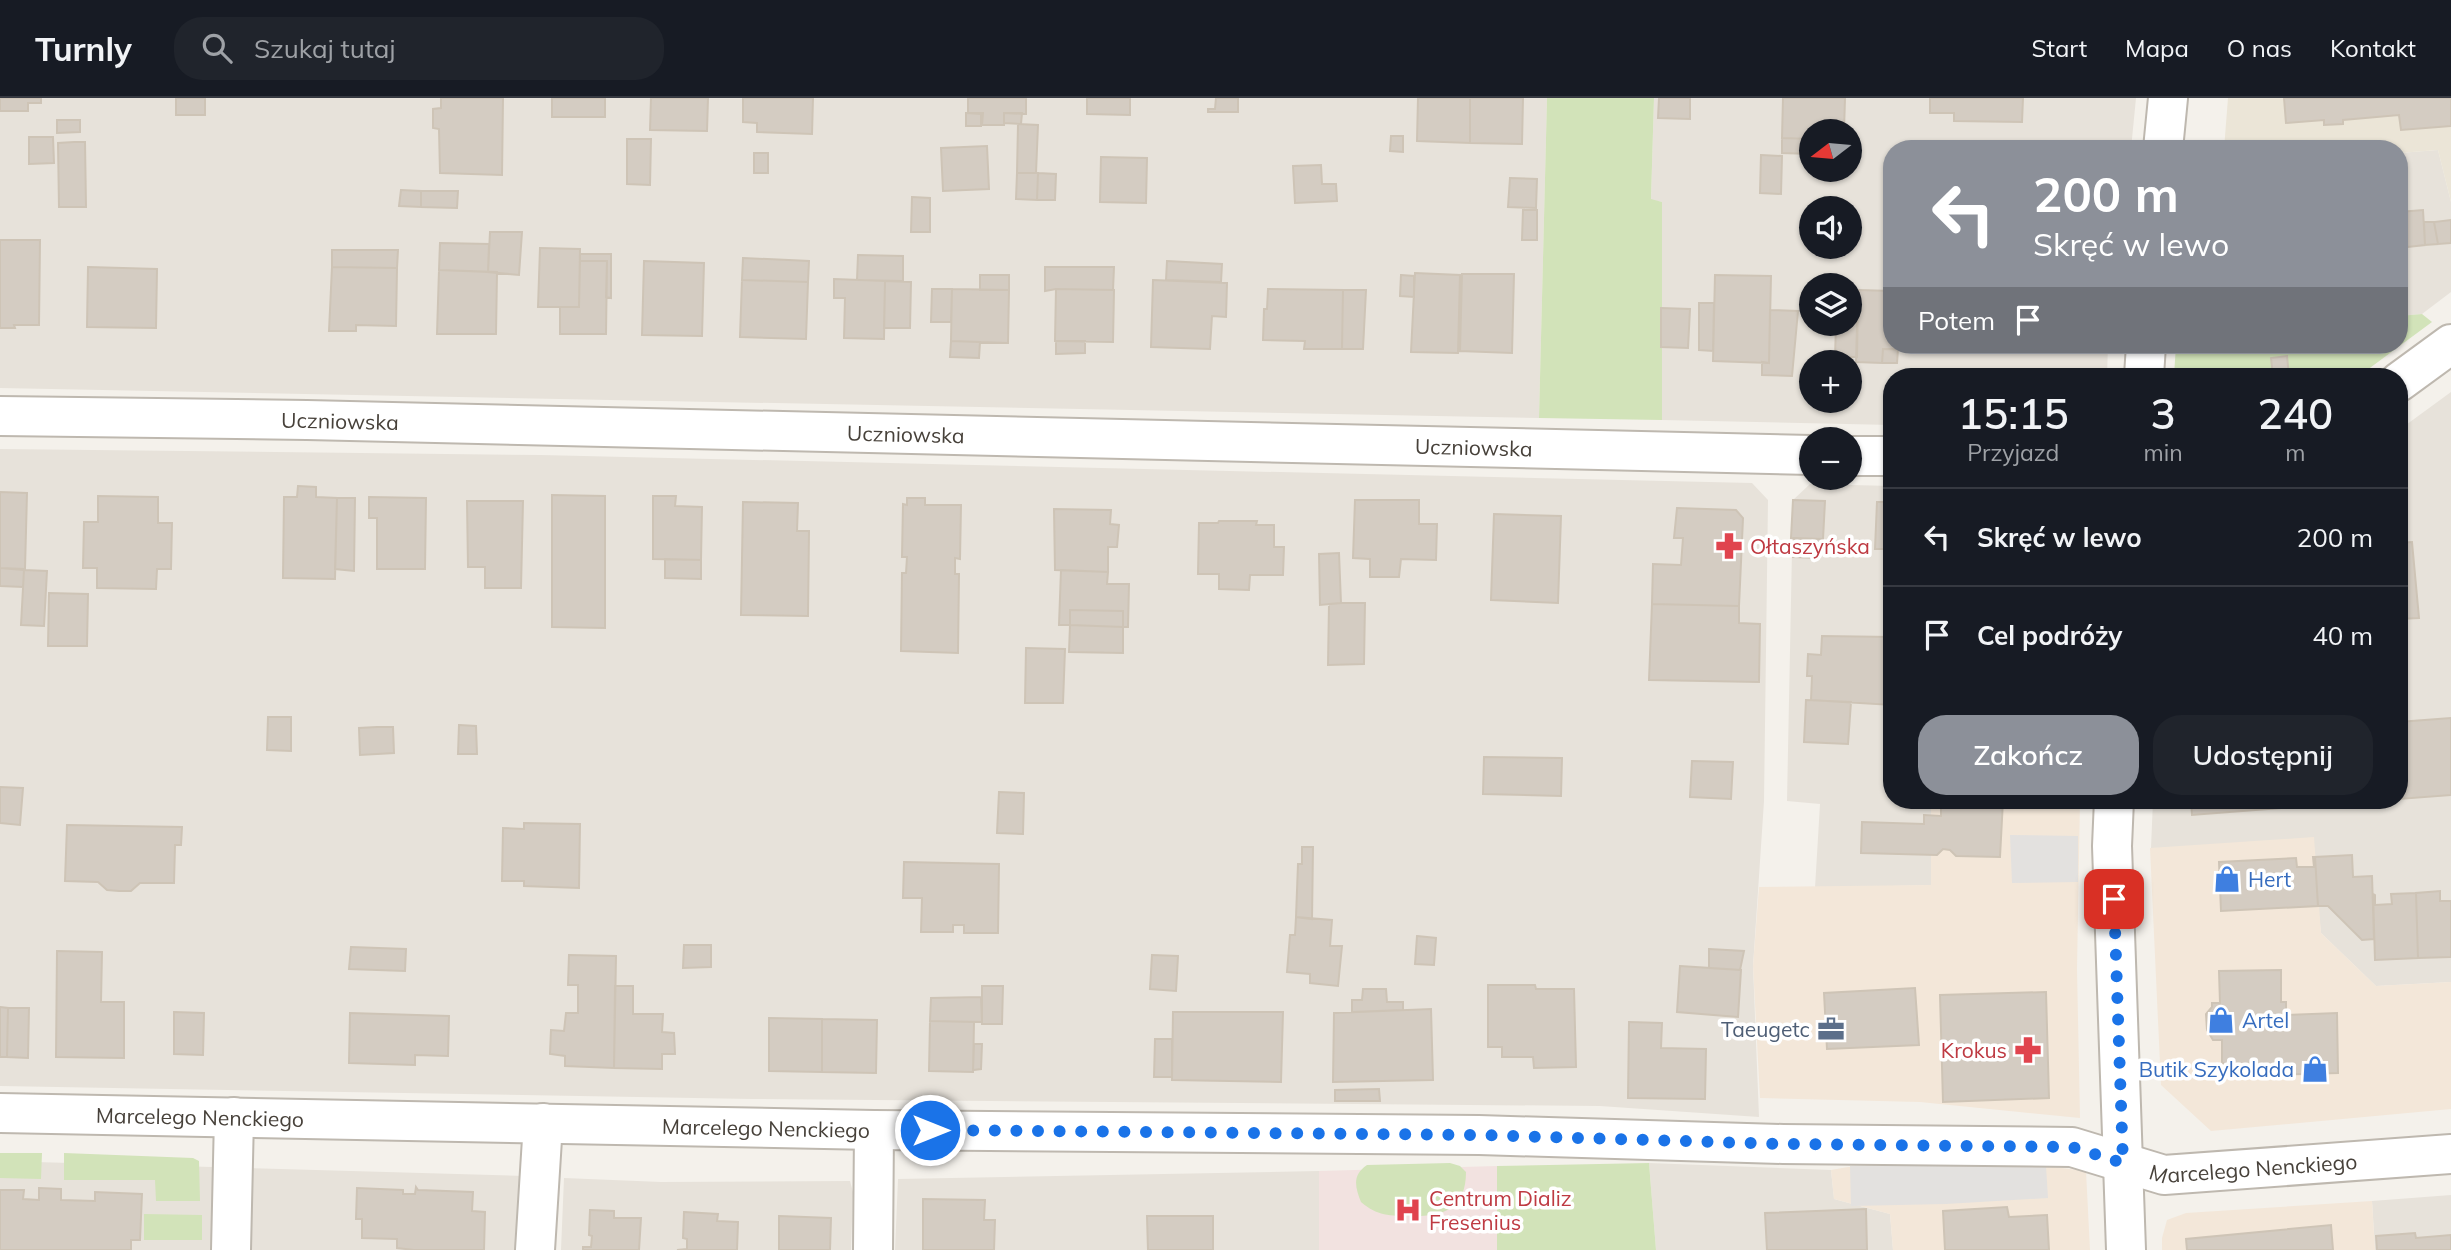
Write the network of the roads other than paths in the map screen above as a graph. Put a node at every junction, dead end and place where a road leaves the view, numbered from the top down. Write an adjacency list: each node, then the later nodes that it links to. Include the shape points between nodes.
1 (2168, 98): 2 (street)
2 (2164, 140)
3 (2451, 344): 4 (street)
4 (2408, 375)
5 (0, 416): 6 (street, Uczniowska)
6 (1799, 455)
7 (1862, 456): 8 (street)
8 (1883, 456)
9 (2114, 809): 15 (street)
10 (0, 1113): 11 (street, Marcelego Nenckiego)
11 (234, 1116): 12 (street, Marcelego Nenckiego); 16 (street)
12 (542, 1123): 13 (street, Marcelego Nenckiego); 17 (street)
13 (874, 1130): 15 (street, Marcelego Nenckiego, via 1479,1135 2072,1147); 18 (street)
14 (2451, 1154): 15 (street, Marcelego Nenckiego, via 2164,1175)
15 (2123, 1163): 19 (street)
16 (231, 1250)
17 (535, 1250)
18 (873, 1250)
19 (2126, 1250)

